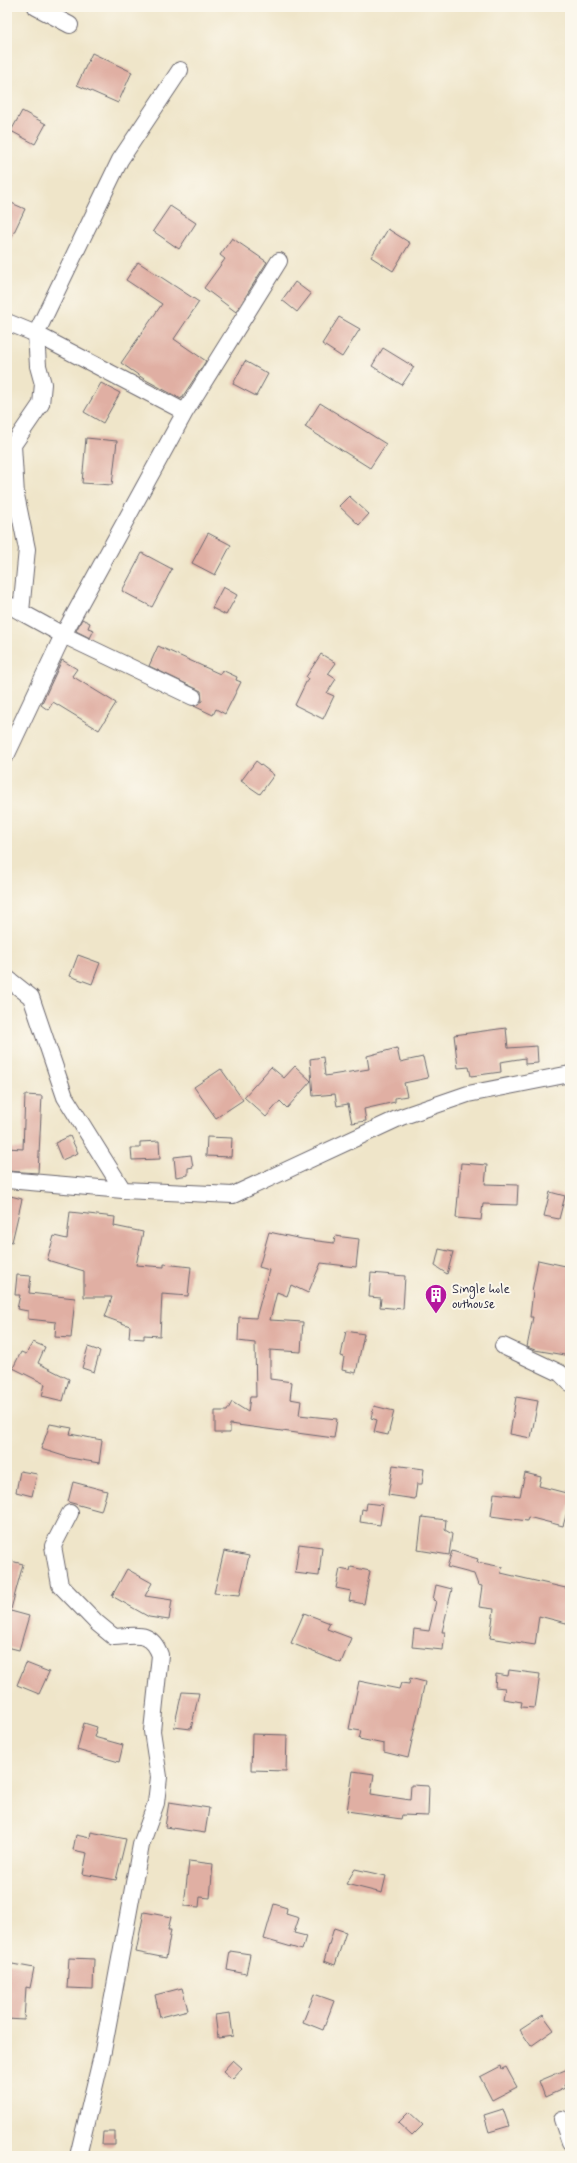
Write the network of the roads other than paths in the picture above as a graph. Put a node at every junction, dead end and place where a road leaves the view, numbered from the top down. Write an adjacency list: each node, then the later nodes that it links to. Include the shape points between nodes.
1 (36, 7): 2 (street)
2 (70, 25)
3 (180, 70): 6 (street, via 120,160)
4 (279, 261): 7 (street)
5 (7, 322): 6 (street)
6 (36, 334): 7 (street); 9 (street, via 38,366 43,384 40,404 13,445 16,496 27,549)
7 (185, 412): 10 (street)
8 (7, 604): 9 (street)
9 (22, 612): 10 (street)
10 (63, 635): 11 (street); 12 (street)
11 (194, 697)
12 (7, 754)
13 (7, 978): 16 (street, via 31,997 65,1097)
14 (570, 1074): 16 (street, via 468,1094 401,1117 233,1195)
15 (7, 1180): 16 (street)
16 (123, 1190)
17 (503, 1346): 18 (street, via 560,1373)
18 (570, 1383)
19 (70, 1513): 22 (street, via 53,1546 60,1585 114,1637 144,1636 156,1644 160,1655 152,1731 159,1778 156,1803 141,1846 103,2052)
20 (562, 2119): 21 (street)
21 (570, 2142)
22 (78, 2156)

